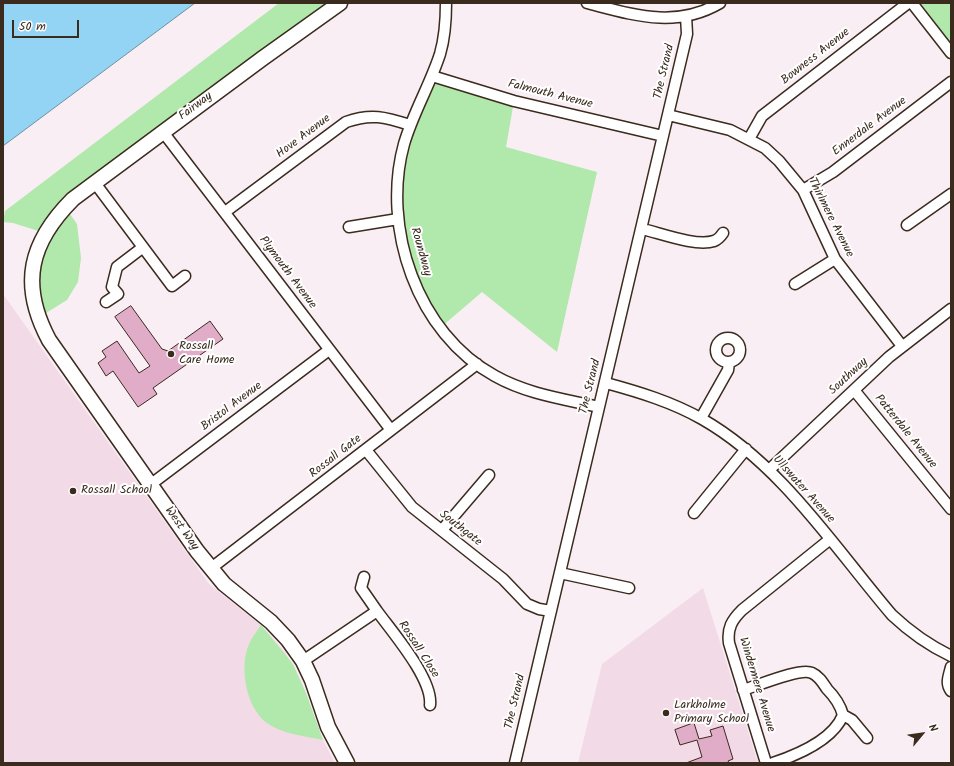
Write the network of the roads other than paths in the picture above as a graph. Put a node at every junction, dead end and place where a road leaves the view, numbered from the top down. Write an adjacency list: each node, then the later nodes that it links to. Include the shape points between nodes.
1 (340, 3): 13 (street, Fairway)
2 (446, 3): 9 (street, Roundway, via 446,29 441,53)
3 (590, 3): 7 (street, via 639,17)
4 (720, 3): 7 (street)
5 (908, 3): 15 (street, Bowness Avenue, via 762,116)
6 (912, 3): 8 (street)
7 (686, 16): 11 (street, The Strand, via 687,34)
8 (951, 53)
9 (432, 76): 12 (street, Roundway); 14 (street, Falmouth Avenue, via 514,101)
10 (951, 82): 17 (street, Ennerdale Avenue, via 833,172)
11 (668, 115): 14 (street, The Strand); 15 (street, Thirlmere Avenue, via 717,127)
12 (410, 125): 19 (street, Hove Avenue, via 371,116 346,122); 21 (street, Roundway, via 399,168)
13 (163, 132): 16 (street, Fairway); 19 (street, Plymouth Avenue)
14 (663, 136): 24 (street, The Strand)
15 (749, 139): 17 (street, Thirlmere Avenue, via 779,161)
16 (95, 183): 20 (street, Fairway); 26 (street)
17 (803, 190): 27 (street, Thirlmere Avenue)
18 (951, 195): 22 (street)
19 (225, 212): 35 (street, Plymouth Avenue)
20 (56, 216): 47 (street, West Way, via 36,254 32,283 36,312 52,345)
21 (398, 219): 23 (street); 37 (street, Roundway, via 406,257 428,310 450,339)
22 (908, 225)
23 (350, 227)
24 (642, 229): 25 (street, via 693,242 715,241); 38 (street, The Strand)
25 (724, 233)
26 (142, 248): 30 (street); 32 (street, via 117,267 112,286 118,294)
27 (835, 259): 29 (street); 34 (street, Thirlmere Avenue)
28 (185, 276): 30 (street)
29 (794, 284)
30 (172, 286): 31 (street)
31 (179, 294)
32 (106, 302)
33 (950, 312): 34 (street, Southway)
34 (902, 346): 39 (street, Southway)
35 (329, 350): 42 (street, Plymouth Avenue); 47 (street, Bristol Avenue)
36 (729, 363): 41 (street, via 728,370)
37 (477, 364): 40 (street, Roundway, via 493,376 522,388); 42 (street, Rossall Gate)
38 (606, 383): 40 (street, The Strand); 41 (street, Ullswater Avenue, via 662,400)
39 (854, 390): 45 (street, Southway); 48 (street, Patterdale Avenue)
40 (599, 407): 53 (street, The Strand)
41 (701, 418): 43 (street, Ullswater Avenue)
42 (391, 430): 44 (street, Rossall Gate)
43 (746, 449): 45 (street, Ullswater Avenue); 49 (street)
44 (366, 450): 50 (street, Southgate, via 404,499); 52 (street, Rossall Gate)
45 (769, 470): 51 (street, Ullswater Avenue)
46 (489, 475): 50 (street)
47 (150, 484): 52 (street, West Way)
48 (951, 509)
49 (694, 513)
50 (442, 530): 57 (street, Southgate, via 503,579 527,604 539,610)
51 (829, 540): 58 (street, Ullswater Avenue, via 892,615 930,646); 61 (street, Windermere Avenue, via 742,610 730,625 727,634)
52 (210, 569): 59 (street, West Way, via 234,594 271,622)
53 (560, 573): 55 (street); 57 (street, The Strand)
54 (364, 577): 56 (street, Rossall Close, via 361,588)
55 (629, 588)
56 (377, 611): 59 (street); 63 (street, Rossall Close, via 420,672 431,696)
57 (551, 611): 67 (street, The Strand)
58 (951, 656)
59 (303, 661): 66 (street, West Way, via 331,733)
60 (951, 667): 62 (street, via 947,681)
61 (744, 690): 64 (street, via 798,672 811,672 836,699); 68 (street, Windermere Avenue)
62 (951, 691)
63 (430, 705)
64 (843, 715): 65 (street, via 852,720); 69 (street, via 836,727 818,741 794,755)
65 (867, 738)
66 (347, 763)
67 (515, 763)
68 (766, 763)
69 (773, 763)

